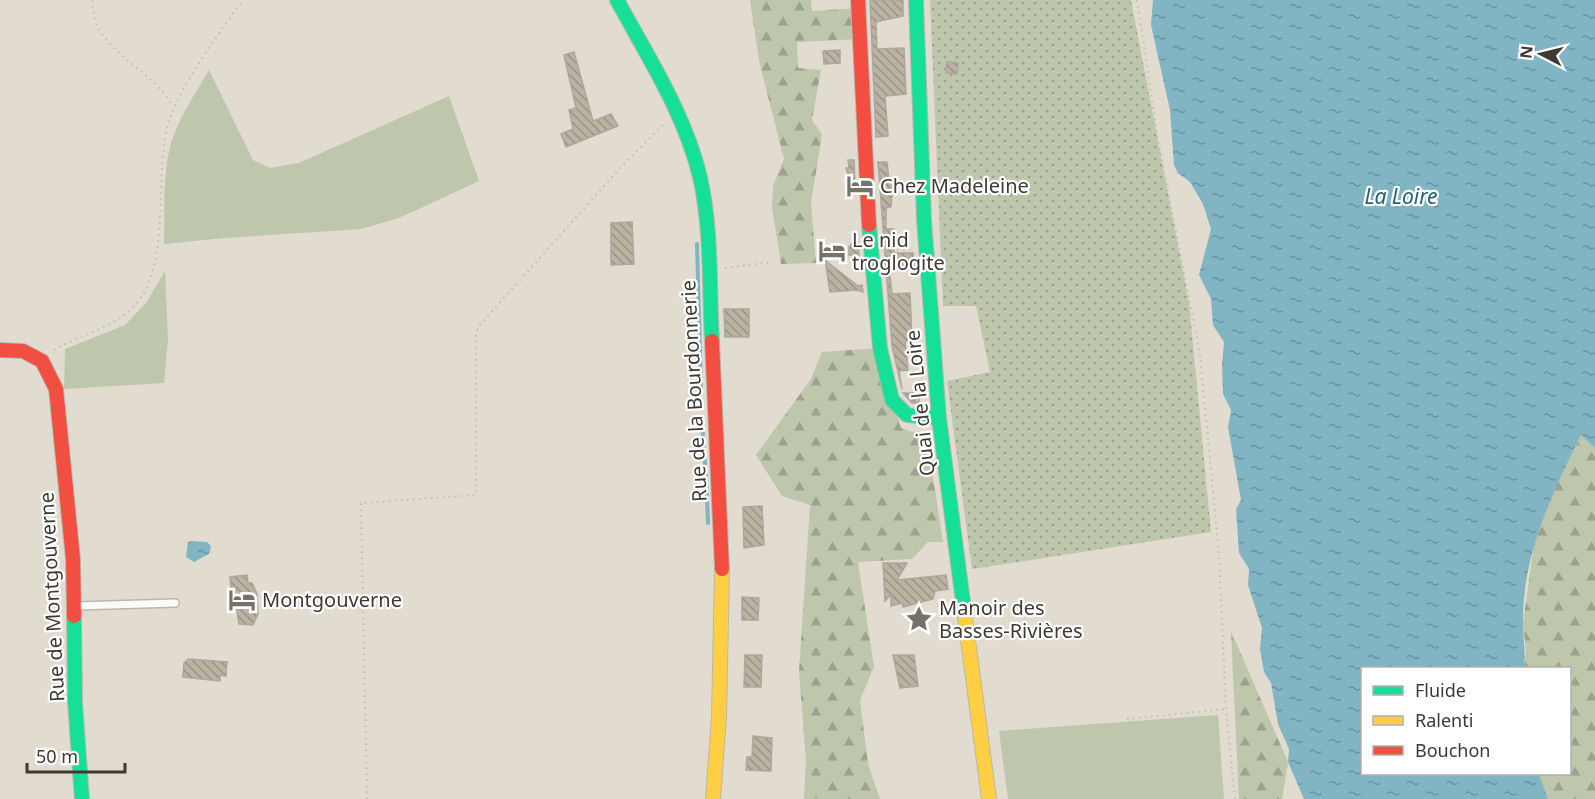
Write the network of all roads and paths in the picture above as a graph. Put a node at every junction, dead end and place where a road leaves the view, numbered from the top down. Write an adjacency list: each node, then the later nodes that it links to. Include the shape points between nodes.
1 (92, 0): 7 (path, via 98,27 112,45 161,87)
2 (243, 0): 7 (path)
3 (617, 0): 8 (street, Rue de la Bourdonnerie)
4 (858, 0): 15 (street, via 870,250 886,378 892,400 907,415)
5 (916, 0): 9 (street, Quai de la Loire)
6 (1137, 0): 10 (path)
7 (174, 108): 14 (path, via 163,152 156,257 146,292 119,320 63,344)
8 (679, 115): 12 (street, Rue de la Bourdonnerie, via 701,178); 21 (path, via 660,126 621,166 478,327 476,495 361,503)
9 (923, 206): 10 (path); 15 (street, Quai de la Loire)
10 (1173, 212): 18 (path, via 1206,405 1219,555)
11 (773, 262): 12 (path)
12 (707, 270): 22 (street, Rue de la Bourdonnerie, via 722,559)
13 (0, 350): 14 (street, via 23,351)
14 (42, 361): 17 (street, Rue de Montgouverne, via 56,389)
15 (939, 418): 23 (street, Quai de la Loire)
16 (175, 603): 17 (lane)
17 (74, 606): 20 (street, Rue de Montgouverne)
18 (1226, 709): 19 (path); 24 (path)
19 (1127, 719)
20 (82, 799)
21 (367, 799)
22 (713, 799)
23 (990, 799)
24 (1234, 799)

